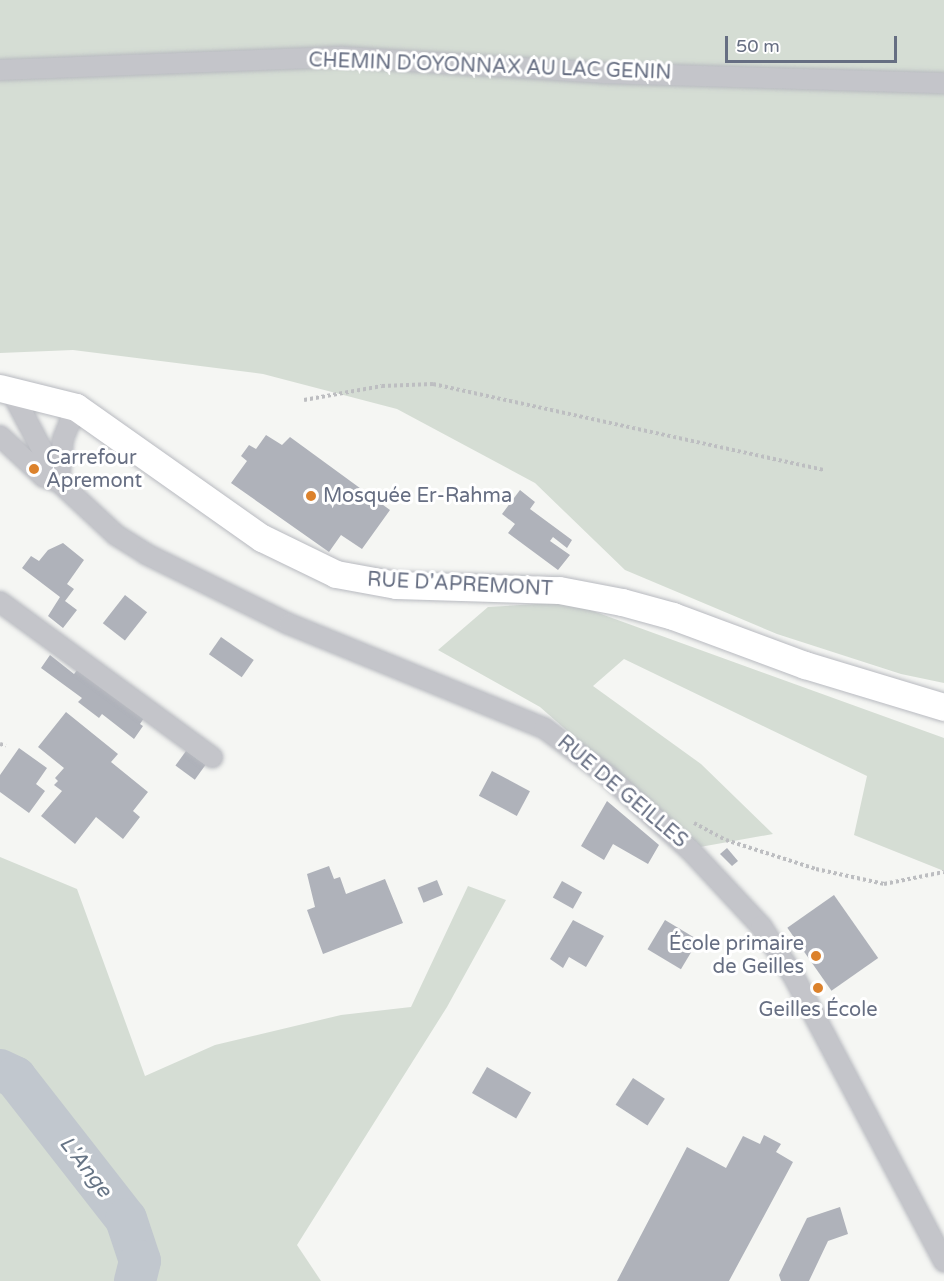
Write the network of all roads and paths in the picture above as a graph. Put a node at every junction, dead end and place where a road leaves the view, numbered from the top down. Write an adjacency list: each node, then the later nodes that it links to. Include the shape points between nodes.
1 (0, 70): 2 (street, CHEMIN D'OYONNAX AU LAC GENIN, via 343,57 602,73)
2 (944, 83)
3 (3, 388): 5 (street, RUE D'APREMONT); 6 (street, RUE DE GEILLES)
4 (304, 400): 8 (path, via 381,386 433,384)
5 (76, 407): 9 (street, via 63,439); 11 (street, RUE D'APREMONT, via 262,538 336,574 396,585 559,590 673,616 805,665)
6 (26, 418): 7 (street, RUE DE GEILLES); 9 (street, RUE DE GEILLES)
7 (1, 437): 9 (street, RUE DE GEILLES, via 44,477)
8 (825, 470)
9 (59, 483): 17 (street, RUE DE GEILLES, via 116,535 146,554 319,638 517,714 563,740 607,775 691,851 761,926 856,1088)
10 (0, 602): 14 (street)
11 (944, 707)
12 (0, 744): 13 (path)
13 (6, 746)
14 (212, 757)
15 (687, 819): 16 (path, via 726,840 816,869 884,884)
16 (944, 872)
17 (944, 1262)

